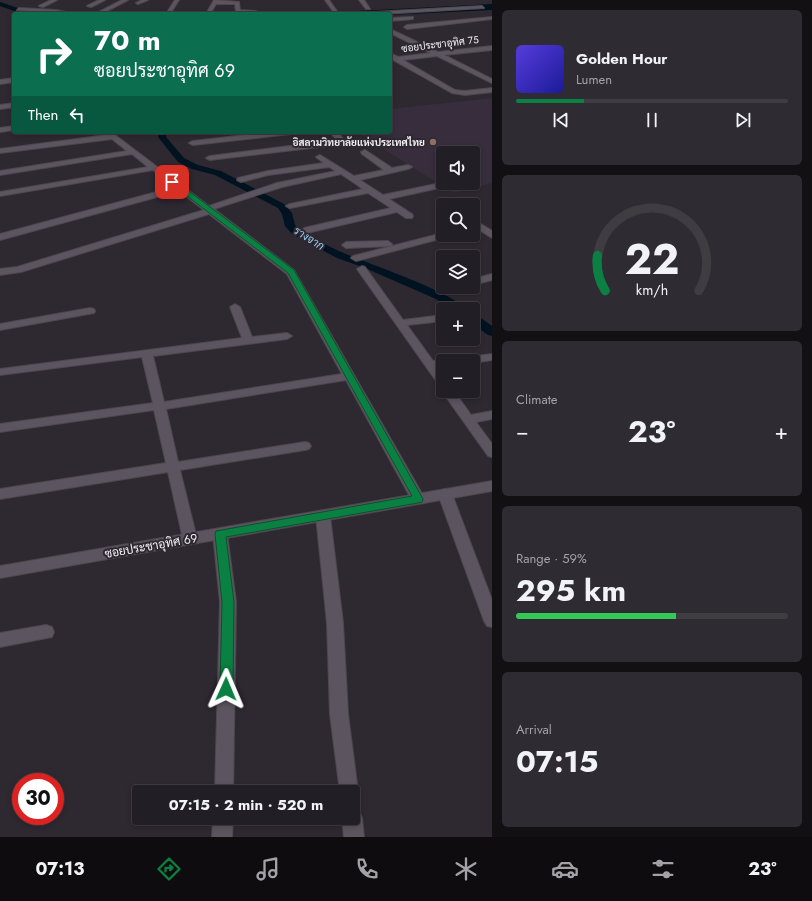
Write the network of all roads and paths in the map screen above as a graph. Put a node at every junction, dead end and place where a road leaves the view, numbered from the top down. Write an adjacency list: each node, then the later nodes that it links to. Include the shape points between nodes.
1 (55, 0): 12 (street)
2 (103, 0): 13 (street)
3 (126, 0): 19 (street)
4 (146, 0): 11 (street)
5 (177, 0): 20 (street)
6 (327, 0): 23 (street)
7 (330, 0): 8 (street)
8 (337, 0)
9 (361, 0): 15 (street)
10 (215, 1): 21 (street); 22 (street, via 237,3 238,11)
11 (138, 3)
12 (41, 6)
13 (89, 6)
14 (482, 7): 24 (street)
15 (368, 8)
16 (19, 9): 18 (street)
17 (471, 10): 27 (street)
18 (62, 12)
19 (101, 12)
20 (169, 12)
21 (209, 12)
22 (254, 12)
23 (336, 12)
24 (391, 12)
25 (440, 16): 29 (street, via 450,15)
26 (419, 18): 28 (street)
27 (491, 19): 29 (street)
28 (392, 20)
29 (462, 22): 30 (street)
30 (407, 27)
31 (392, 32): 33 (street)
32 (492, 48): 33 (street, ซอยประชาอุทิศ 75)
33 (436, 54): 35 (street, ซอยประชาอุทิศ 75); 38 (street)
34 (392, 56): 35 (street)
35 (397, 59): 36 (street, ซอยประชาอุทิศ 75); 40 (street, via 454,92)
36 (392, 60)
37 (12, 80): 39 (street)
38 (492, 81)
39 (0, 82)
40 (492, 90)
41 (12, 105): 42 (street)
42 (0, 107)
43 (12, 128): 44 (street)
44 (0, 130)
45 (110, 134): 50 (street); 51 (street)
46 (283, 134): 48 (street)
47 (335, 134): 48 (street, via 342,142)
48 (251, 142): 49 (street); 54 (street)
49 (193, 143)
50 (0, 151)
51 (132, 152): 57 (street); 60 (street)
52 (365, 152): 58 (street)
53 (320, 157): 55 (street)
54 (210, 158)
55 (331, 164): 59 (street); 63 (street)
56 (408, 167): 58 (street)
57 (153, 168): 64 (street); 66 (street)
58 (391, 171): 62 (street)
59 (342, 172): 62 (street); 72 (street, via 272,188)
60 (0, 173)
61 (69, 173): 64 (street)
62 (352, 179): 67 (street)
63 (241, 180)
64 (73, 182): 68 (street)
65 (436, 186): 69 (street)
66 (181, 188): 72 (street); 77 (street)
67 (369, 190): 69 (street); 70 (street)
68 (0, 194)
69 (381, 198): 71 (street)
70 (290, 206)
71 (398, 209): 73 (street); 75 (street)
72 (208, 210): 83 (street, via 18,270); 100 (street, via 291,272)
73 (409, 216)
74 (480, 228): 76 (street)
75 (307, 230)
76 (492, 235)
77 (0, 237)
78 (436, 237): 80 (street)
79 (346, 245): 80 (street, via 384,244)
80 (397, 247): 81 (street)
81 (356, 258)
82 (362, 269): 89 (street)
83 (0, 272)
84 (492, 277): 85 (street)
85 (480, 280)
86 (235, 307): 92 (street)
87 (90, 311): 90 (street)
88 (436, 319): 89 (street)
89 (401, 323): 96 (street)
90 (0, 326)
91 (287, 336): 92 (street)
92 (248, 341): 93 (street)
93 (147, 354): 98 (street); 102 (street)
94 (492, 357): 95 (street)
95 (480, 359)
96 (430, 365): 97 (street); 99 (street)
97 (436, 365)
98 (0, 372)
99 (436, 374)
100 (349, 376): 102 (street); 112 (street)
101 (453, 398): 104 (street)
102 (158, 406): 105 (street); 108 (street)
103 (492, 415): 104 (street)
104 (469, 419): 107 (street)
105 (0, 428)
106 (305, 446): 108 (street)
107 (492, 453)
108 (172, 467): 110 (street); 115 (street)
109 (492, 486): 111 (street, ซอยประชาอุทิศ 69)
110 (0, 494)
111 (445, 494): 112 (street, ซอยประชาอุทิศ 69); 117 (street)
112 (418, 499): 113 (street, ซอยประชาอุทิศ 69)
113 (323, 516): 114 (street, ซอยประชาอุทิศ 69); 121 (street, via 335,623 339,714)
114 (220, 534): 115 (street, ซอยประชาอุทิศ 69); 120 (street, via 228,602)
115 (190, 539): 116 (street, ซอยประชาอุทิศ 69)
116 (0, 572)
117 (492, 621)
118 (46, 632): 119 (street)
119 (0, 640)
120 (224, 785)
121 (348, 785)
122 (223, 825): 124 (street)
123 (353, 825): 125 (street)
124 (222, 837)
125 (354, 837)

